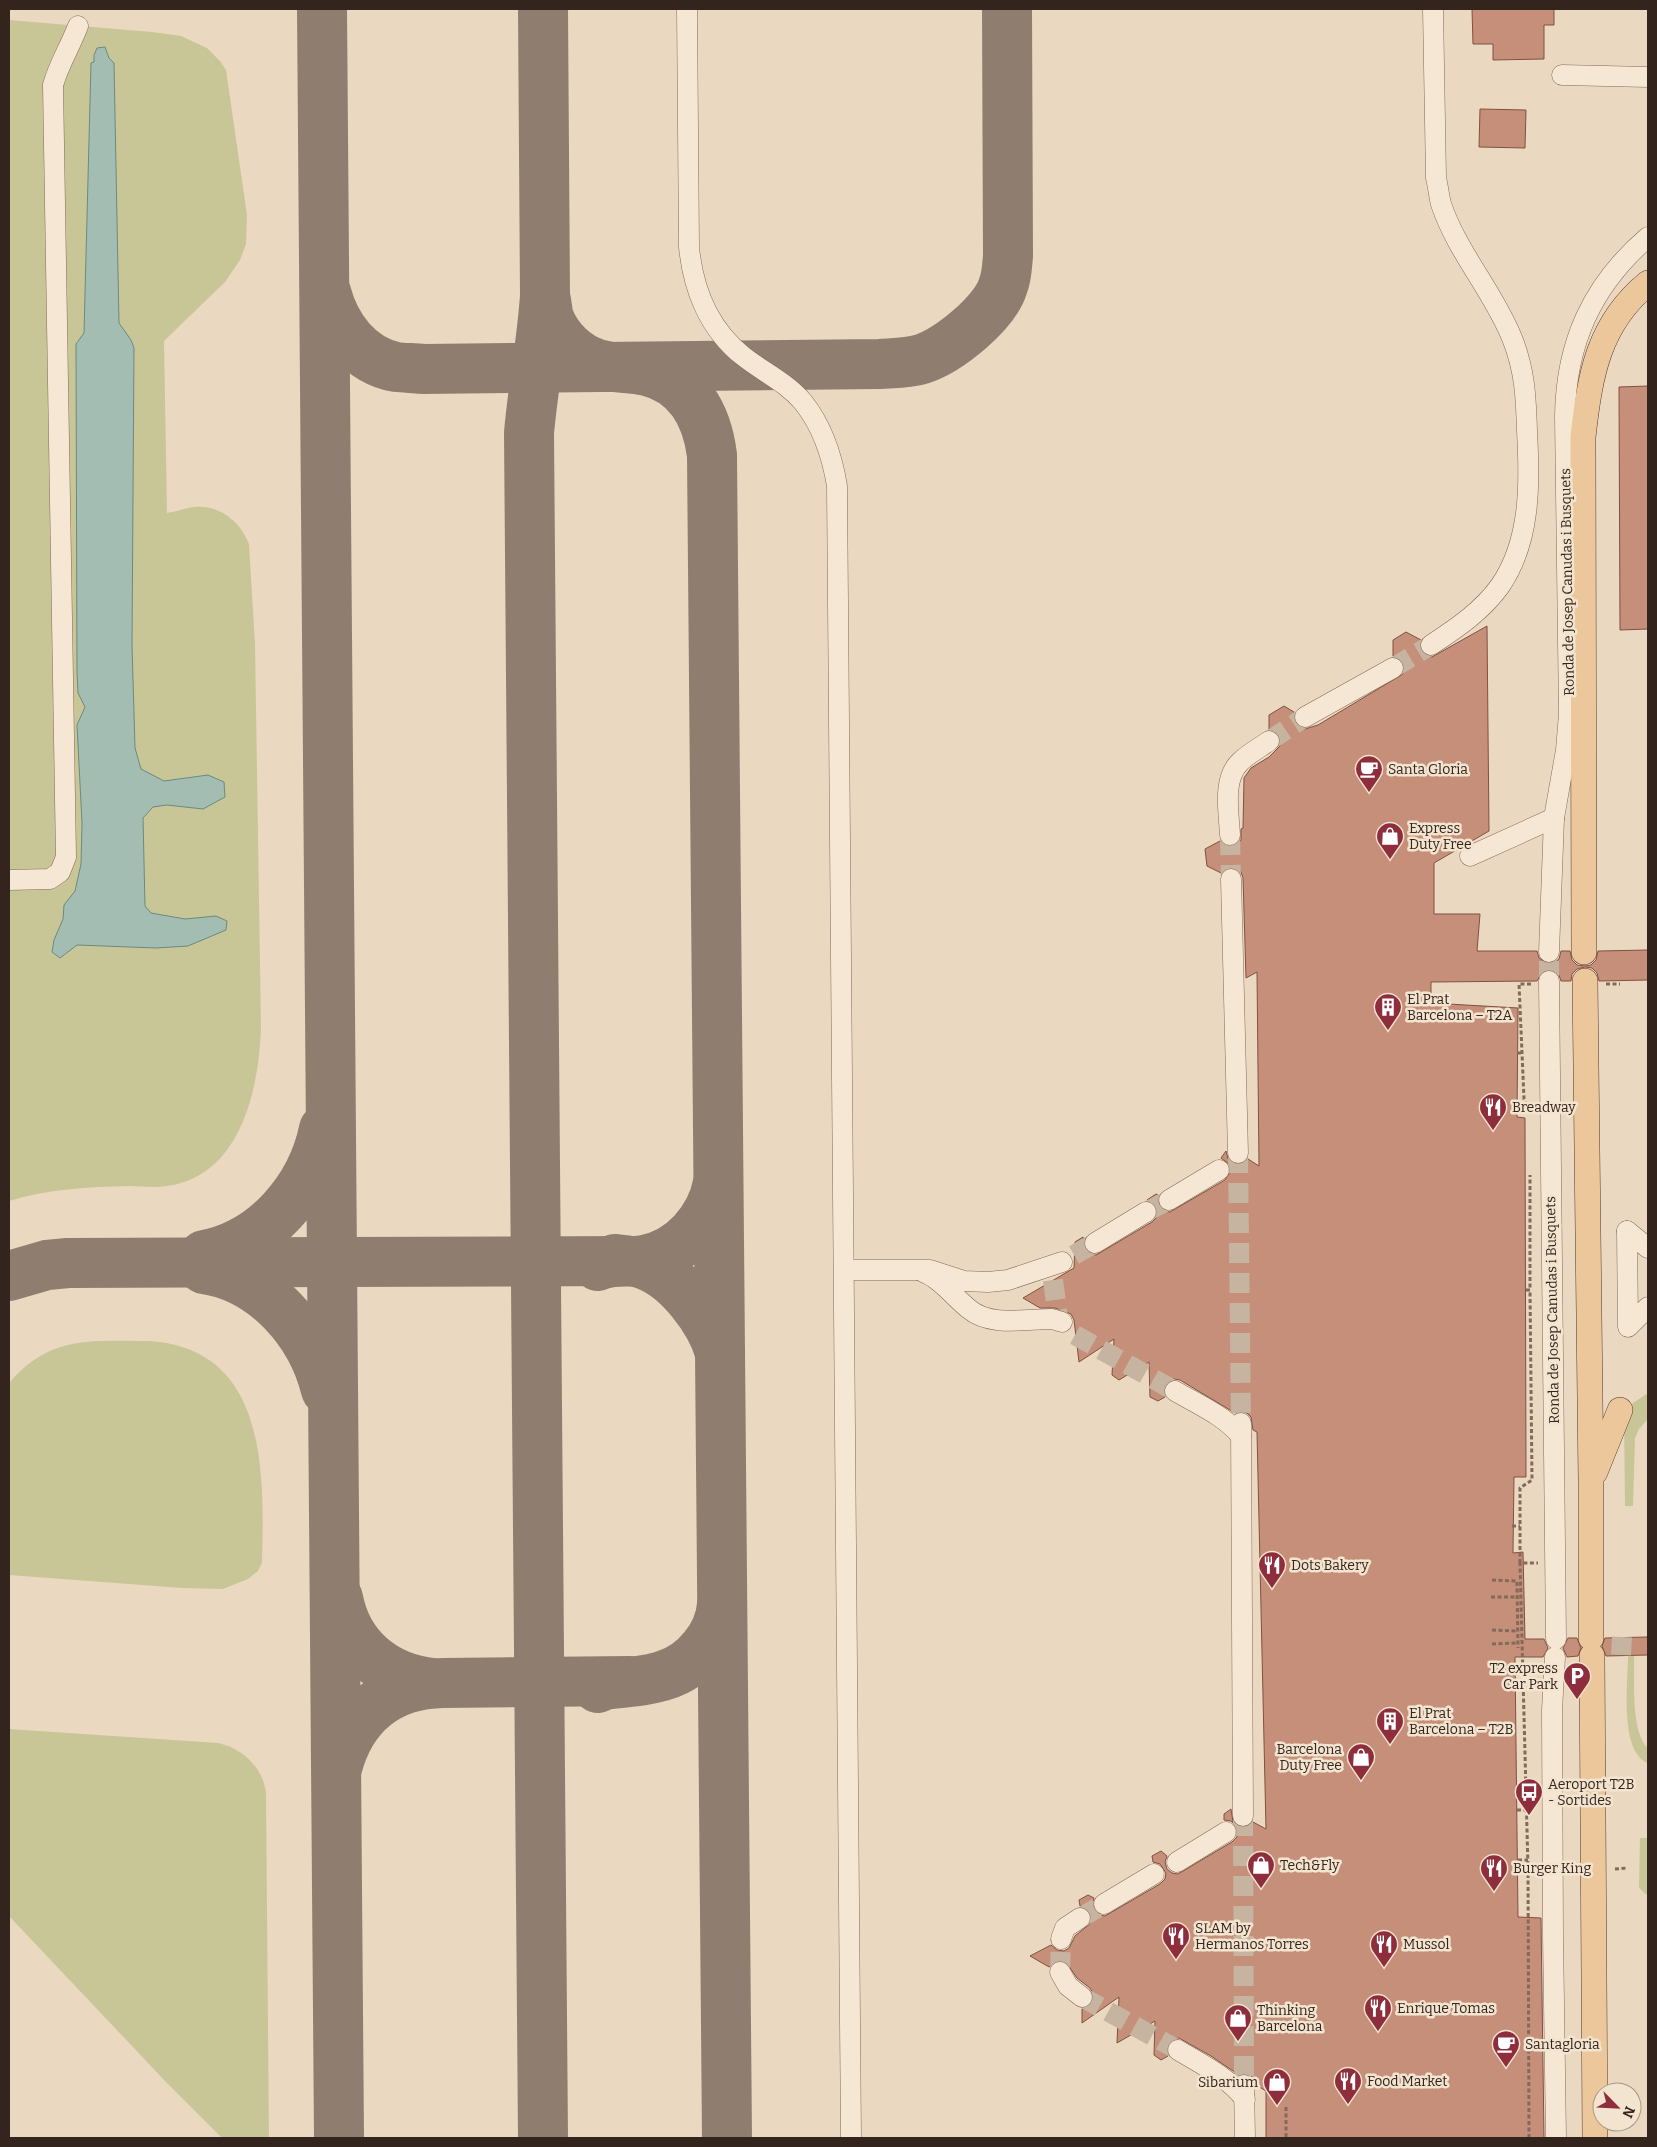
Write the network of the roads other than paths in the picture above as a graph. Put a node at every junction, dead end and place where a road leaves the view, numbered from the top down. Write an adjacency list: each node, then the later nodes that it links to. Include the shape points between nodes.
1 (687, 9): 28 (street, via 689,247 694,281 701,301 725,338 743,356 788,386 803,402 826,440 833,462 836,486)
2 (1433, 9): 8 (street, via 1436,178 1441,203 1458,242 1511,337 1521,363 1525,382 1530,479 1517,554 1500,585 1480,609)
3 (78, 26): 16 (street, via 53,85 66,857 60,872 50,879)
4 (1562, 75): 5 (street)
5 (1648, 77)
6 (1648, 237): 12 (street, Ronda de Josep Canudas i Busquets, via 1617,267 1597,296 1578,331 1568,374 1565,416 1569,714)
7 (1648, 283): 18 (main road, Ronda de Josep Canudas i Busquets, via 1634,295 1609,330 1595,363 1583,437)
8 (1432, 645)
9 (1393, 668): 10 (street)
10 (1305, 717)
11 (1269, 741): 13 (street, via 1239,763 1232,773 1229,785)
12 (1554, 818): 14 (street); 17 (street, Ronda de Josep Canudas i Busquets)
13 (1230, 835)
14 (1470, 856)
15 (1231, 878): 21 (street)
16 (9, 880)
17 (1549, 952)
18 (1584, 952)
19 (1549, 981): 49 (street, Ronda de Josep Canudas i Busquets, via 1556,1648 1552,1729)
20 (1584, 981): 34 (main road)
21 (1236, 1149)
22 (1219, 1170): 23 (street)
23 (1169, 1200)
24 (1146, 1212): 25 (street)
25 (1095, 1243)
26 (1648, 1248): 30 (street, via 1627,1231 1628,1327)
27 (1063, 1266): 29 (street, via 988,1282 964,1281 940,1271)
28 (845, 1270): 29 (street); 47 (street)
29 (914, 1270): 31 (street, via 932,1276 970,1311 983,1318 1052,1319)
30 (1648, 1307)
31 (1065, 1325)
32 (1175, 1391): 35 (street, via 1241,1429)
33 (1620, 1410): 34 (main road)
34 (1591, 1481): 50 (main road)
35 (1241, 1809)
36 (1226, 1832): 37 (street)
37 (1177, 1862)
38 (1154, 1874): 39 (street)
39 (1104, 1904)
40 (1080, 1918): 41 (street, via 1065,1928)
41 (1061, 1939)
42 (1060, 1972): 43 (street, via 1068,1986)
43 (1082, 1997)
44 (1178, 2050): 46 (street, via 1236,2088)
45 (1244, 2078): 46 (street)
46 (1244, 2099): 48 (street)
47 (851, 2138)
48 (1245, 2138)
49 (1556, 2138)
50 (1594, 2138)

